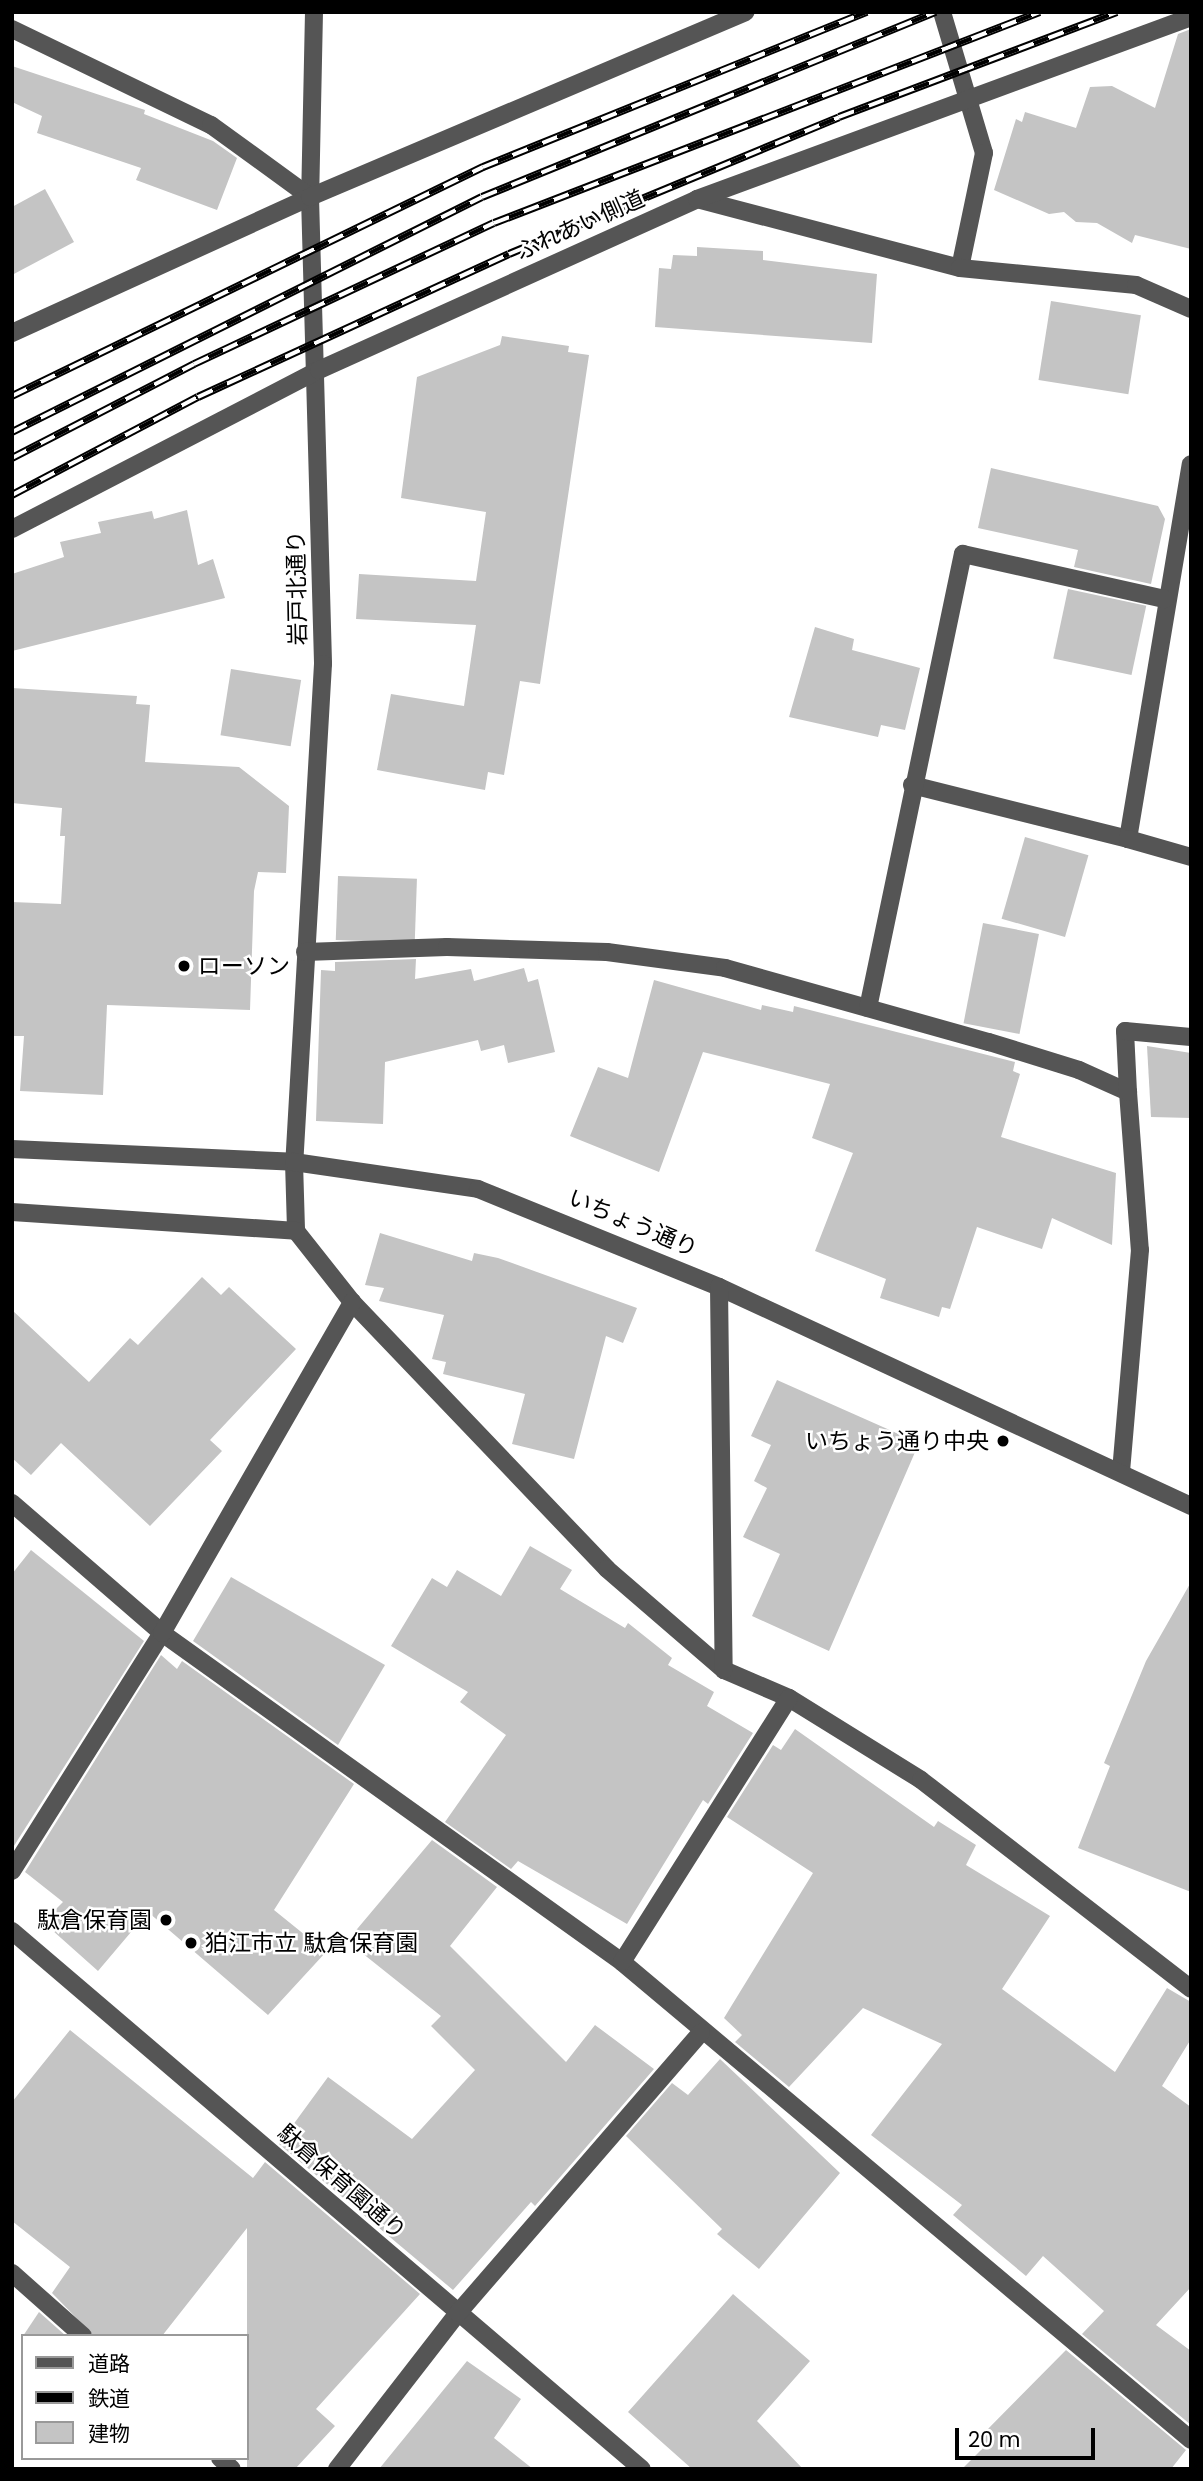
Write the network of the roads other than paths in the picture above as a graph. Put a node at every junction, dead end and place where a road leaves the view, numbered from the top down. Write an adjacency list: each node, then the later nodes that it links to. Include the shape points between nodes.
1 (314, 12): 7 (street, 岩戸北通り)
2 (746, 12): 7 (street)
3 (942, 12): 6 (street)
4 (1191, 17): 6 (street, ふれあい側道)
5 (12, 29): 7 (street, via 211,125)
6 (970, 99): 8 (street, ふれあい側道); 9 (street, via 984,153)
7 (310, 197): 11 (street); 12 (street, 岩戸北通り)
8 (697, 199): 9 (street); 12 (street, ふれあい側道)
9 (960, 268): 10 (street, via 1136,285)
10 (1191, 309)
11 (12, 333)
12 (319, 370): 14 (street, ふれあい側道); 19 (street, 岩戸北通り, via 323,664)
13 (1191, 464): 15 (street)
14 (12, 529)
15 (1165, 599): 16 (street, via 963,554); 17 (street)
16 (912, 785): 17 (street); 20 (street)
17 (1128, 839): 18 (street)
18 (1191, 858)
19 (305, 952): 20 (street, via 447,947 607,952 725,968); 24 (street, 岩戸北通り)
20 (868, 1008): 22 (street, via 1079,1070)
21 (1191, 1037): 22 (street, via 1125,1031)
22 (1128, 1092): 29 (street, via 1140,1250)
23 (12, 1149): 24 (street, いちょう通り)
24 (294, 1162): 26 (street, 岩戸北通り); 27 (street, いちょう通り, via 478,1189)
25 (12, 1212): 26 (street)
26 (296, 1231): 28 (street)
27 (719, 1287): 29 (street, いちょう通り); 33 (street)
28 (352, 1302): 32 (street); 33 (street, via 607,1569)
29 (1121, 1470): 31 (street, いちょう通り)
30 (12, 1503): 32 (street)
31 (1191, 1506)
32 (162, 1633): 35 (street); 37 (street)
33 (724, 1670): 34 (street)
34 (789, 1698): 37 (street); 38 (street, via 920,1780)
35 (12, 1871)
36 (12, 1931): 41 (street, 駄倉保育園通り)
37 (622, 1962): 39 (street)
38 (1191, 1989)
39 (701, 2032): 41 (street); 43 (street)
40 (12, 2273): 42 (street)
41 (458, 2313): 44 (street); 45 (street, 駄倉保育園通り)
42 (81, 2334)
43 (1191, 2440)
44 (337, 2469)
45 (642, 2469)

